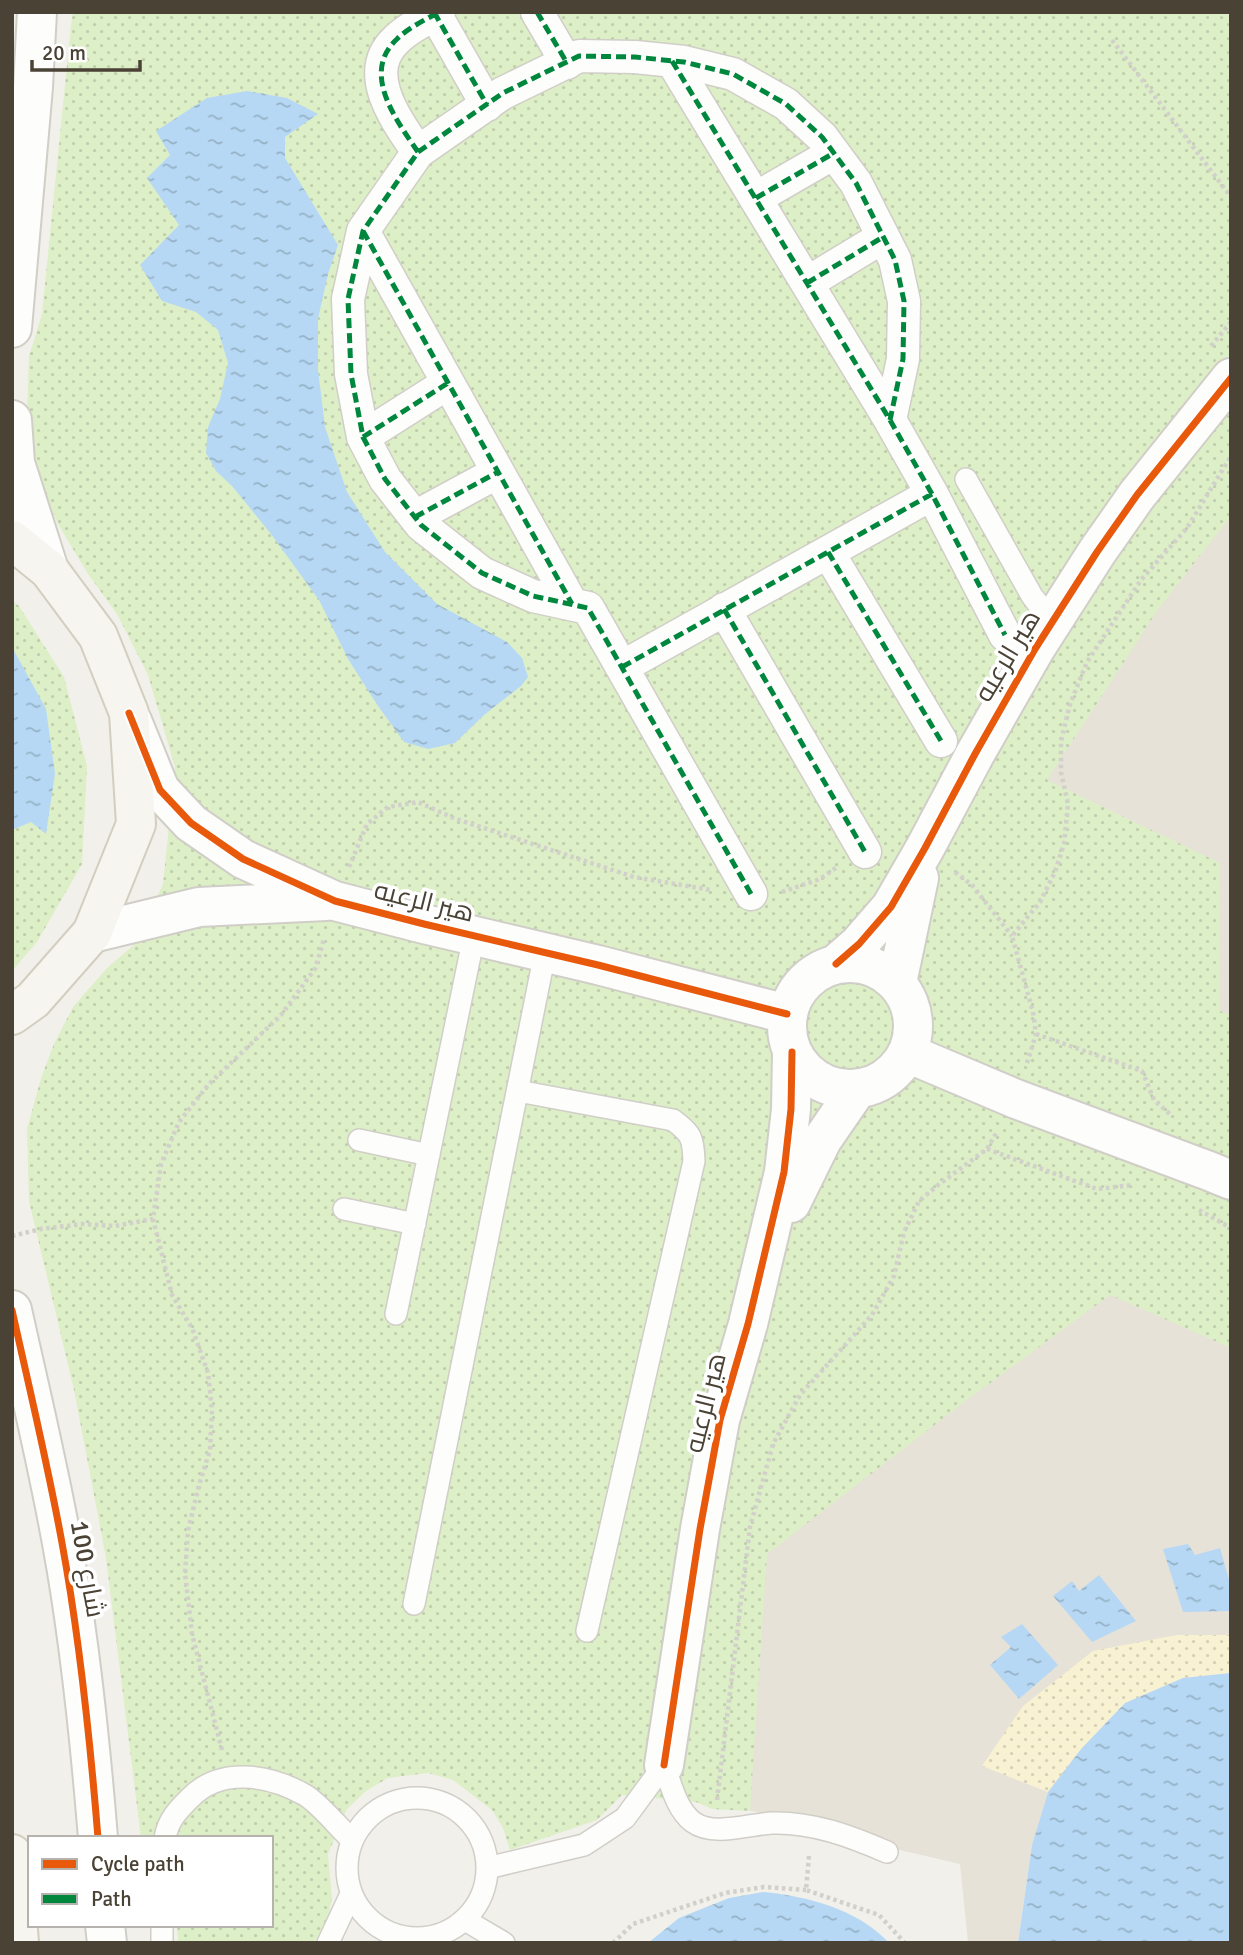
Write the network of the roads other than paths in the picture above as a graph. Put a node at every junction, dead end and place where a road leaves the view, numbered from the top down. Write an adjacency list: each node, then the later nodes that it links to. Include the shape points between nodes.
1 (37, 12): 13 (street)
2 (537, 12): 5 (street)
3 (436, 13): 6 (street); 7 (street, via 398,37 388,49 380,75 397,121)
4 (672, 61): 5 (street, via 579,56); 8 (street, via 733,74 786,104); 9 (street)
5 (567, 63): 6 (street)
6 (487, 105): 7 (street)
7 (418, 152): 10 (street)
8 (834, 153): 9 (street); 11 (street, via 856,183)
9 (756, 198): 12 (street)
10 (363, 231): 15 (street); 18 (street, via 348,299 351,374)
11 (883, 237): 12 (street); 17 (street, via 895,260 904,300 903,359)
12 (807, 283): 17 (street)
13 (12, 328)
14 (1231, 378): 28 (street, هير الرعيه, via 1137,495)
15 (448, 383): 18 (street); 19 (street)
16 (12, 420): 25 (street, via 15,463)
17 (890, 420): 21 (street)
18 (363, 437): 22 (street, via 385,479)
19 (498, 472): 22 (street); 26 (street)
20 (966, 479): 28 (lane, via 1032,596)
21 (932, 494): 24 (street); 29 (street)
22 (415, 517): 26 (street, via 482,573 533,596)
23 (12, 540): 25 (main road)
24 (828, 552): 27 (street); 32 (street)
25 (49, 570): 31 (main road, via 98,636)
26 (572, 604): 30 (street, via 589,608)
27 (724, 610): 30 (street); 34 (street)
28 (1052, 622): 33 (street, هير الرعيه)
29 (1006, 635)
30 (622, 667): 35 (street)
31 (129, 713): 36 (street, هير الرعيه, via 160,790 191,823 243,859); 37 (main road, via 136,824)
32 (940, 741)
33 (925, 848): 40 (street, هير الرعيه, via 891,907); 41 (street, هير الرعيه)
34 (865, 852)
35 (751, 894)
36 (335, 901): 37 (street, هير الرعيه, via 199,907); 38 (street, هير الرعيه)
37 (92, 933): 42 (main road)
38 (474, 936): 39 (street, هير الرعيه); 50 (lane)
39 (545, 953): 43 (street, هير الرعيه); 48 (lane)
40 (836, 964): 41 (street, via 869,965); 43 (street, via 804,982)
41 (897, 984): 46 (street, via 912,1017)
42 (23, 1008): 44 (street)
43 (787, 1014): 45 (street)
44 (12, 1037)
45 (792, 1052): 47 (street, via 800,1066 826,1085); 54 (street, هير الرعيه, via 784,1172)
46 (907, 1053): 47 (street, via 887,1078); 51 (street)
47 (857, 1089): 54 (street, هير الرعيه, via 822,1140)
48 (518, 1091): 57 (lane); 58 (lane, via 673,1121 693,1140 694,1161)
49 (359, 1140): 50 (lane)
50 (429, 1155): 53 (lane)
51 (1231, 1180)
52 (344, 1209): 53 (lane)
53 (415, 1224): 56 (lane)
54 (763, 1254): 59 (street, هير الرعيه, via 720,1420)
55 (12, 1310): 60 (street, شارع 100, via 62,1543 91,1751)
56 (396, 1314)
57 (414, 1604)
58 (587, 1631)
59 (664, 1765): 63 (lane, via 680,1807 694,1823 713,1829 772,1824 812,1827 845,1834); 65 (lane, هير الرعيه, via 625,1818 584,1845)
60 (98, 1836)
61 (166, 1836): 62 (lane, via 173,1816 200,1788 229,1776 270,1780 307,1796)
62 (352, 1840): 65 (lane, via 370,1815 384,1806 399,1799 430,1799 460,1812 471,1823 480,1837); 66 (lane, via 346,1867)
63 (887, 1852)
64 (12, 1854): 69 (main road)
65 (487, 1868): 67 (lane, via 485,1888)
66 (351, 1894): 68 (lane, via 365,1915); 70 (lane)
67 (465, 1920): 68 (lane, via 426,1938 404,1938); 72 (lane)
68 (384, 1930): 71 (lane)
69 (19, 1943)
70 (328, 1943)
71 (364, 1943)
72 (504, 1943)

